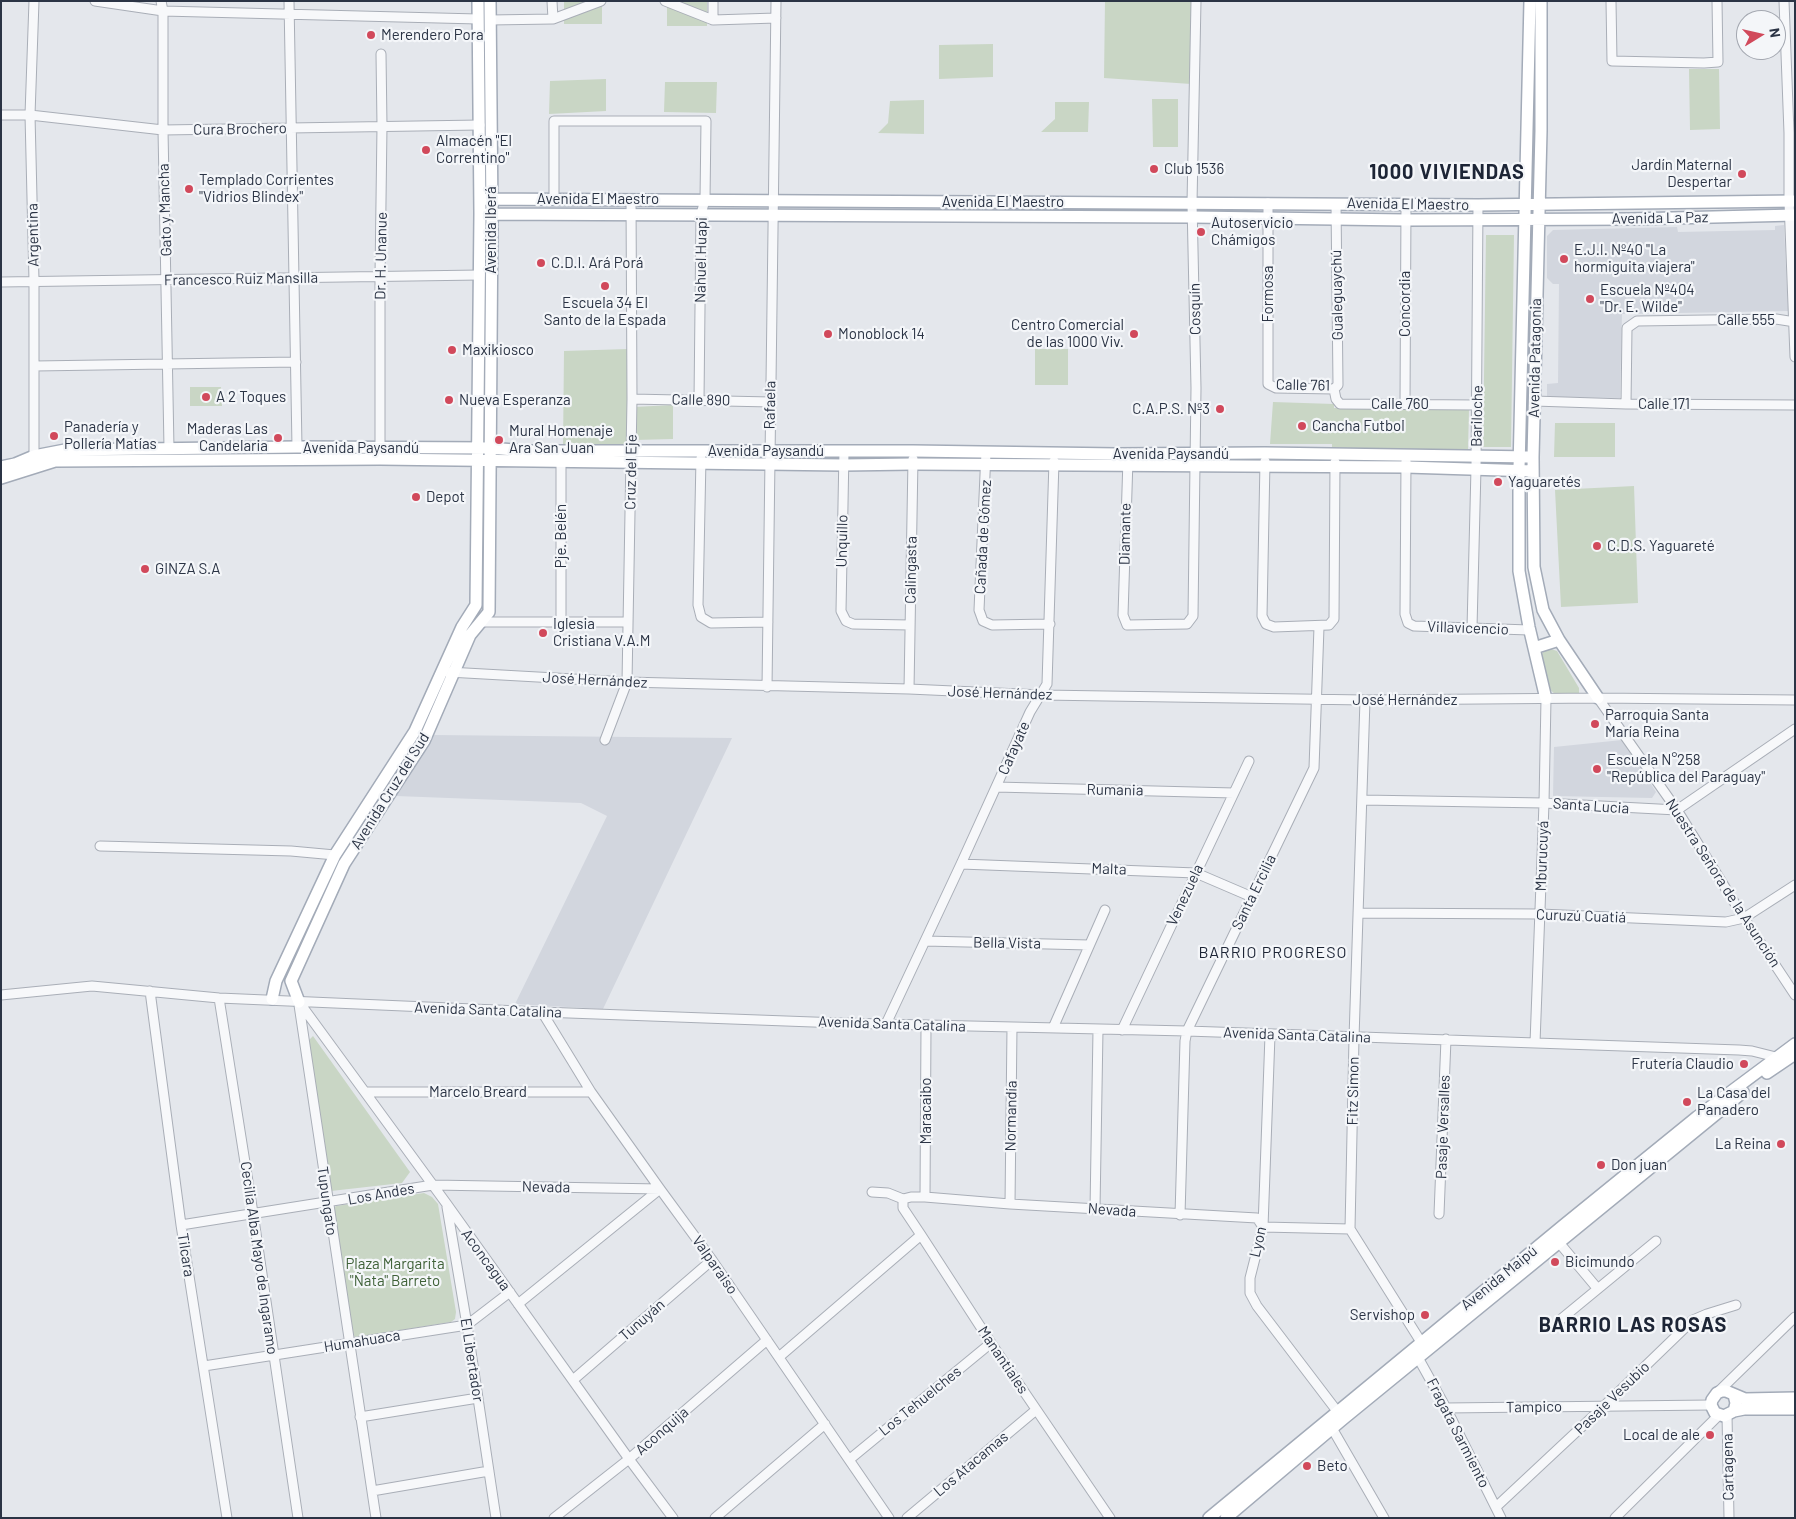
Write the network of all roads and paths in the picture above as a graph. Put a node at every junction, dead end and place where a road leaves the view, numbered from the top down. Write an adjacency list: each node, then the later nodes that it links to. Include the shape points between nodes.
1 (34, 1): 28 (street, Argentina)
2 (95, 1): 18 (street)
3 (161, 1): 18 (street, Gato y Mancha)
4 (289, 1): 19 (street)
5 (478, 1): 21 (main road, Avenida Iberá)
6 (490, 1): 23 (main road, Avenida Iberá)
7 (552, 1): 22 (street)
8 (601, 1): 22 (street)
9 (665, 1): 24 (street)
10 (713, 1): 24 (street)
11 (776, 1): 20 (street)
12 (1196, 1): 40 (street, Cosquín)
13 (1530, 1): 44 (main road, Avenida Patagonia)
14 (1541, 1): 45 (main road, Avenida Patagonia)
15 (1611, 1): 16 (street, via 1612,61 1704,63 1718,62)
16 (1717, 1)
17 (1784, 1): 25 (street)
18 (163, 11): 19 (street); 32 (street, Gato y Mancha)
19 (289, 15): 21 (street); 31 (street)
20 (776, 18): 24 (street); 38 (street)
21 (478, 19): 29 (main road, Avenida Iberá)
22 (553, 19): 23 (street)
23 (490, 20): 34 (main road, Avenida Iberá)
24 (713, 20)
25 (1790, 23): 39 (street)
26 (381, 54): 30 (street, Dr. H. Unanue)
27 (1, 115): 28 (street, Cura Brochero)
28 (30, 115): 32 (street, Cura Brochero); 64 (street, Argentina)
29 (480, 125): 30 (street, Cura Brochero); 33 (main road, Avenida Iberá)
30 (382, 126): 31 (street, Cura Brochero); 61 (street, Dr. H. Unanue)
31 (291, 128): 32 (street, Cura Brochero); 62 (street)
32 (163, 130): 63 (street, Gato y Mancha)
33 (480, 199): 34 (main road, Avenida El Maestro); 47 (main road, Avenida Iberá)
34 (492, 199): 35 (main road, Avenida El Maestro); 48 (main road, Avenida Iberá)
35 (554, 199): 36 (main road, Avenida El Maestro); 37 (street, Nahuel Huapi, via 554,121 706,121)
36 (631, 200): 37 (main road, Avenida El Maestro); 49 (street, Cruz del Eje)
37 (705, 200): 38 (main road, Avenida El Maestro); 50 (street, Nahuel Huapi)
38 (774, 201): 40 (main road, Avenida El Maestro); 51 (street, Rafaela)
39 (1792, 201): 45 (main road, Avenida La Paz); 52 (street)
40 (1192, 203): 41 (main road, Avenida El Maestro); 53 (street, Cosquín)
41 (1268, 203): 42 (main road, Avenida El Maestro); 54 (street, Formosa)
42 (1336, 204): 43 (main road, Avenida El Maestro); 55 (street, Gualeguaychú)
43 (1406, 204): 46 (main road, Avenida El Maestro); 57 (street, Concordia)
44 (1526, 204): 45 (main road, Avenida La Paz); 46 (main road, Avenida El Maestro); 58 (main road, Avenida Patagonia)
45 (1539, 204): 59 (main road, Avenida Patagonia)
46 (1478, 205): 56 (street, Bariloche)
47 (480, 214): 48 (main road, Avenida El Maestro); 60 (main road, Avenida Iberá)
48 (492, 214): 49 (main road, Avenida El Maestro); 93 (main road, Avenida Iberá)
49 (631, 214): 50 (main road, Avenida El Maestro); 73 (street, Cruz del Eje)
50 (701, 214): 51 (main road, Avenida El Maestro); 74 (street, Nahuel Huapi)
51 (774, 214): 53 (main road, Avenida El Maestro); 76 (street, Rafaela)
52 (1792, 215): 59 (main road, Avenida La Paz); 66 (street)
53 (1192, 216): 54 (main road, Avenida El Maestro); 99 (street, Cosquín, via 1196,388)
54 (1268, 218): 55 (main road, Avenida El Maestro); 71 (street, Formosa)
55 (1336, 219): 57 (main road, Avenida El Maestro); 72 (street, Gualeguaychú)
56 (1479, 219): 57 (main road, Avenida El Maestro); 58 (main road, Avenida El Maestro); 79 (street, Bariloche)
57 (1406, 220): 77 (street, Concordia)
58 (1525, 220): 59 (main road, Avenida La Paz); 96 (main road, Avenida Patagonia)
59 (1538, 220): 75 (main road, Avenida Patagonia)
60 (480, 275): 61 (street, Francesco Ruiz Mansilla); 93 (main road, Avenida Iberá)
61 (380, 276): 62 (street, Francesco Ruiz Mansilla); 90 (street, Dr. H. Unanue)
62 (294, 278): 63 (street, Francesco Ruiz Mansilla); 68 (street)
63 (167, 280): 64 (street, Francesco Ruiz Mansilla); 69 (street, Gato y Mancha)
64 (34, 281): 65 (street, Francesco Ruiz Mansilla); 70 (street, Argentina)
65 (1, 282)
66 (1794, 322): 67 (street); 78 (street, Calle 555, via 1776,319 1637,320 1627,328)
67 (1795, 357)
68 (296, 362): 69 (street); 81 (street)
69 (166, 365): 70 (street); 82 (street, Gato y Mancha)
70 (35, 366): 95 (street, Argentina)
71 (1268, 384): 72 (street, Calle 761, via 1276,388)
72 (1336, 387): 77 (street, Calle 760, via 1336,399 1340,404)
73 (632, 399): 74 (street, Calle 890); 84 (street, Cruz del Eje)
74 (699, 400): 76 (street, Calle 890)
75 (1534, 401): 78 (street, Calle 171); 97 (main road, Avenida Patagonia)
76 (770, 402): 88 (street, Rafaela)
77 (1405, 404): 79 (street, Calle 760)
78 (1626, 404): 80 (street, Calle 171)
79 (1477, 405): 101 (street, Bariloche)
80 (1795, 405)
81 (297, 447): 82 (main road, Avenida Paysandú); 90 (main road, Avenida Paysandú)
82 (168, 448): 95 (main road, Avenida Paysandú, via 65,450)
83 (561, 450): 84 (main road, Avenida Paysandú); 93 (main road, Avenida Paysandú); 102 (street, Pje. Belén)
84 (631, 450): 85 (main road, Avenida Paysandú); 103 (street, Cruz del Eje)
85 (701, 450): 88 (main road, Avenida Paysandú); 104 (street)
86 (844, 451): 87 (main road, Avenida Paysandú); 88 (main road, Avenida Paysandú); 108 (street, Unquillo)
87 (913, 451): 89 (main road, Avenida Paysandú); 106 (street, Calingasta)
88 (769, 452): 105 (street, Rafaela)
89 (986, 452): 91 (main road, Avenida Paysandú); 107 (street, Cañada de Gómez)
90 (380, 453): 93 (main road, Avenida Paysandú); 113 (main road, Avenida Paysandú, via 61,461)
91 (1054, 453): 98 (main road, Avenida Paysandú); 109 (street, Cafayate)
92 (1265, 453): 94 (main road, Avenida Paysandú); 99 (main road, Avenida Paysandú); 111 (street)
93 (484, 454): 102 (main road, Avenida Paysandú); 118 (main road, Avenida Cruz del Sud, via 489,612); 129 (main road, Avenida Cruz del Sud, via 476,605 462,627)
94 (1336, 455): 100 (main road, Avenida Paysandú); 112 (street)
95 (34, 456): 110 (main road, Avenida Paysandú); 113 (street, Argentina)
96 (1520, 457): 97 (main road, Avenida Paysandú); 101 (main road, Avenida Paysandú); 114 (main road, Avenida Patagonia)
97 (1533, 457): 115 (main road, Avenida Patagonia)
98 (1128, 460): 99 (main road, Avenida Paysandú); 109 (main road, Avenida Paysandú); 117 (street, Diamante, via 1123,615 1127,625 1187,624)
99 (1194, 460): 111 (main road, Avenida Paysandú); 117 (street, Cosquín)
100 (1406, 461): 101 (main road, Avenida Paysandú); 112 (main road, Avenida Paysandú); 125 (street, Villavicencio, via 1405,614 1408,623 1414,626)
101 (1476, 462): 114 (main road, Avenida Paysandú); 125 (street, Bariloche)
102 (561, 463): 103 (main road, Avenida Paysandú); 119 (street, Pje. Belén)
103 (631, 463): 104 (main road, Avenida Paysandú); 120 (street, Cruz del Eje)
104 (701, 463): 105 (main road, Avenida Paysandú); 121 (street, via 698,605 701,617 711,623)
105 (770, 464): 108 (main road, Avenida Paysandú); 121 (street, Rafaela)
106 (913, 464): 107 (main road, Avenida Paysandú); 108 (main road, Avenida Paysandú); 123 (street, Calingasta)
107 (986, 464): 109 (main road, Avenida Paysandú); 122 (street, Cañada de Gómez, via 979,610 983,621 992,625)
108 (843, 465): 123 (street, Unquillo, via 841,611 846,621 853,624)
109 (1054, 465): 122 (street, Cafayate)
110 (1, 467)
111 (1265, 467): 112 (main road, Avenida Paysandú); 124 (street, via 1262,616 1266,624 1274,627)
112 (1335, 467): 124 (street, via 1334,619)
113 (34, 468): 116 (main road, Avenida Paysandú)
114 (1519, 469): 115 (main road, Avenida Paysandú); 126 (main road, Avenida Patagonia, via 1519,571)
115 (1533, 471): 127 (main road, Avenida Patagonia, via 1534,567 1543,610)
116 (1, 478)
117 (1193, 616)
118 (480, 622): 119 (street); 130 (main road, Avenida Cruz del Sud, via 470,635)
119 (561, 622): 120 (street)
120 (628, 622): 131 (street, Cruz del Eje)
121 (768, 622): 132 (street, Rafaela)
122 (1050, 624): 134 (street, Cafayate, via 1048,684)
123 (910, 625): 133 (street, Calingasta)
124 (1324, 626): 137 (street, Santa Ercilia)
125 (1472, 628): 126 (street, Villavicencio)
126 (1530, 630): 128 (main road, Avenida Patagonia)
127 (1559, 640): 128 (main road); 135 (main road, Avenida Patagonia)
128 (1534, 648): 136 (main road, Avenida Patagonia)
129 (442, 672): 130 (street, José Hernández); 149 (main road, Avenida Cruz del Sud, via 415,731)
130 (455, 673): 131 (street, José Hernández); 165 (main road, Avenida Cruz del Sud, via 424,741 344,864 291,981)
131 (626, 682): 132 (street, José Hernández); 141 (street, Cruz del Eje)
132 (767, 686): 133 (street, José Hernández)
133 (908, 689): 134 (street, José Hernández)
134 (1042, 696): 137 (street, José Hernández); 143 (street, Cafayate, via 1030,712)
135 (1598, 698): 136 (street, José Hernández); 139 (street); 147 (street, Nuestra Señora de la Asunción)
136 (1546, 699): 138 (street, José Hernández); 146 (street, Mburucuyá)
137 (1317, 700): 138 (street, José Hernández); 153 (street, Santa Ercilia, via 1314,768)
138 (1365, 700): 145 (street, Fitz Simon)
139 (1795, 700)
140 (1795, 729): 147 (street)
141 (606, 740)
142 (1249, 761): 144 (street, Venezuela)
143 (996, 787): 144 (street, Rumania); 150 (street, Cafayate)
144 (1234, 793): 151 (street, Venezuela)
145 (1362, 800): 146 (street, Santa Lucia); 155 (street, Fitz Simon)
146 (1544, 803): 147 (street, Santa Lucia); 156 (street, Mburucuyá)
147 (1677, 810): 157 (street, Nuestra Señora de la Asunción)
148 (100, 846): 149 (street)
149 (335, 855): 164 (main road, Avenida Cruz del Sud, via 276,981)
150 (961, 864): 151 (street, Malta); 158 (street, Cafayate)
151 (1196, 872): 153 (street, Malta); 172 (street, Venezuela)
152 (1795, 885): 157 (street, Curuzú Cuatiá)
153 (1252, 897): 173 (street, Santa Ercilia)
154 (1106, 910): 159 (street)
155 (1358, 913): 156 (street, Curuzú Cuatiá); 175 (street, Fitz Simon)
156 (1540, 914): 157 (street, Curuzú Cuatiá, via 1726,922); 177 (street, Mburucuyá)
157 (1744, 918): 162 (street, Nuestra Señora de la Asunción)
158 (924, 941): 159 (street, Bella Vista); 167 (street, Cafayate)
159 (1090, 945): 170 (street)
160 (150, 991): 161 (street, Avenida Santa Catalina, via 92,986); 163 (street, Avenida Santa Catalina); 195 (street, Tilcara)
161 (1, 995)
162 (1795, 995)
163 (219, 998): 164 (street, Avenida Santa Catalina); 192 (street, Cecilia Alba Mayo de Ingaramo)
164 (272, 999): 165 (street, Avenida Santa Catalina)
165 (298, 1002): 166 (street, Avenida Santa Catalina); 181 (street, Aconcagua); 188 (street, Tupungato)
166 (542, 1012): 167 (street, Avenida Santa Catalina); 182 (street, Valparaiso)
167 (886, 1024): 168 (street, Avenida Santa Catalina)
168 (926, 1026): 169 (street, Avenida Santa Catalina); 186 (street, Maracaibo)
169 (1012, 1027): 170 (street, Avenida Santa Catalina); 190 (street, Normandía)
170 (1052, 1028): 171 (street, Avenida Santa Catalina)
171 (1098, 1030): 172 (street, Avenida Santa Catalina); 191 (street)
172 (1122, 1030): 173 (street, Avenida Santa Catalina)
173 (1187, 1031): 174 (street, Avenida Santa Catalina); 194 (street, Santa Ercilia)
174 (1270, 1035): 175 (street, Avenida Santa Catalina); 196 (street, Lyon)
175 (1354, 1038): 176 (street, Avenida Santa Catalina); 197 (street, Fitz Simon)
176 (1446, 1040): 177 (street, Avenida Santa Catalina); 193 (street, Pasaje Versalles)
177 (1536, 1043): 180 (street, Avenida Santa Catalina, via 1739,1050)
178 (1795, 1044): 180 (main road, Avenida Maipú)
179 (1795, 1054): 180 (main road, Avenida Maipú)
180 (1778, 1060): 199 (main road, Avenida Maipú, via 1697,1117)
181 (364, 1092): 182 (street, Marcelo Breard); 183 (street, Aconcagua)
182 (591, 1092): 184 (street, Valparaiso)
183 (433, 1185): 184 (street, Nevada); 188 (street, Los Andes); 189 (street, Aconcagua)
184 (660, 1189): 201 (street, Valparaiso); 204 (street)
185 (872, 1192): 187 (street, Nevada, via 888,1193)
186 (926, 1197): 187 (street, Nevada); 190 (street, Nevada)
187 (903, 1200): 198 (street, Manantiales, via 903,1208)
188 (328, 1203): 192 (street, Los Andes); 211 (street, Tupungato)
189 (446, 1204): 203 (street, Aconcagua); 208 (street, El Libertador)
190 (1010, 1204): 191 (street, Nevada)
191 (1095, 1209): 194 (street, Nevada)
192 (253, 1213): 195 (street, Los Andes); 213 (street, Cecilia Alba Mayo de Ingaramo)
193 (1439, 1214)
194 (1180, 1215): 196 (street, Nevada, via 1257,1218)
195 (181, 1225): 215 (street, Tilcara)
196 (1263, 1227): 197 (street, Nevada); 227 (street, Lyon, via 1250,1278 1250,1293)
197 (1350, 1230): 212 (street)
198 (921, 1235): 210 (street, Manantiales); 214 (street)
199 (1556, 1238): 202 (street); 212 (main road, Avenida Maipú)
200 (1656, 1241): 202 (street)
201 (712, 1260): 209 (street, Valparaiso); 216 (street, Tunuyán)
202 (1597, 1288): 207 (street)
203 (510, 1292): 204 (street, Aconcagua); 208 (street, Humahuaca)
204 (518, 1304): 216 (street, Aconcagua)
205 (1736, 1305): 222 (street, Pasaje Vesubio, via 1693,1320)
206 (1795, 1317): 217 (street)
207 (1560, 1320)
208 (467, 1325): 211 (street, Humahuaca); 219 (street, El Libertador)
209 (767, 1340): 214 (street, Valparaiso); 231 (street, Aconquija)
210 (991, 1343): 225 (street, Manantiales); 232 (street, Los Tehuelches)
211 (349, 1344): 213 (street, Humahuaca); 228 (street, Tupungato)
212 (1417, 1349): 223 (street, Fragata Sarmiento); 227 (main road, Avenida Maipú)
213 (273, 1355): 215 (street, Humahuaca); 238 (street, Cecilia Alba Mayo de Ingaramo)
214 (779, 1357): 229 (street, Valparaiso)
215 (204, 1366): 237 (street, Tilcara)
216 (573, 1380): 231 (street, Aconcagua)
217 (1717, 1393): 218 (main road, via 1726,1391); 221 (main road)
218 (1734, 1395): 220 (main road, via 1744,1398); 226 (main road, via 1736,1403)
219 (478, 1398): 228 (street); 233 (street, El Libertador)
220 (1795, 1398)
221 (1712, 1405): 222 (street, Tampico); 226 (main road, via 1715,1413)
222 (1604, 1406): 223 (street, Tampico); 235 (street, Pasaje Vesubio)
223 (1446, 1408): 235 (street, Fragata Sarmiento)
224 (1795, 1408): 226 (main road, via 1744,1409)
225 (1036, 1410): 245 (street, Los Atacamas); 246 (street, Manantiales)
226 (1727, 1414): 250 (street); 251 (street, Cartagena)
227 (1340, 1416): 230 (main road, Avenida Maipú)
228 (360, 1417): 234 (street, Tupungato)
229 (825, 1424): 232 (street, Valparaiso); 243 (street)
230 (1330, 1424): 236 (main road, Avenida Maipú); 248 (street)
231 (629, 1459): 241 (street, Aconquija); 242 (street, Aconcagua)
232 (850, 1459): 244 (street, Valparaiso)
233 (489, 1471): 234 (street); 240 (street, El Libertador)
234 (372, 1491): 239 (street, Tupungato)
235 (1496, 1507): 249 (street, Fragata Sarmiento)
236 (1228, 1514): 247 (main road, Avenida Maipú)
237 (227, 1518)
238 (298, 1518)
239 (376, 1518)
240 (496, 1518)
241 (554, 1518)
242 (673, 1518)
243 (715, 1518)
244 (890, 1518)
245 (907, 1518)
246 (1110, 1518)
247 (1209, 1518)
248 (1384, 1518)
249 (1501, 1518)
250 (1616, 1518)
251 (1729, 1518)

